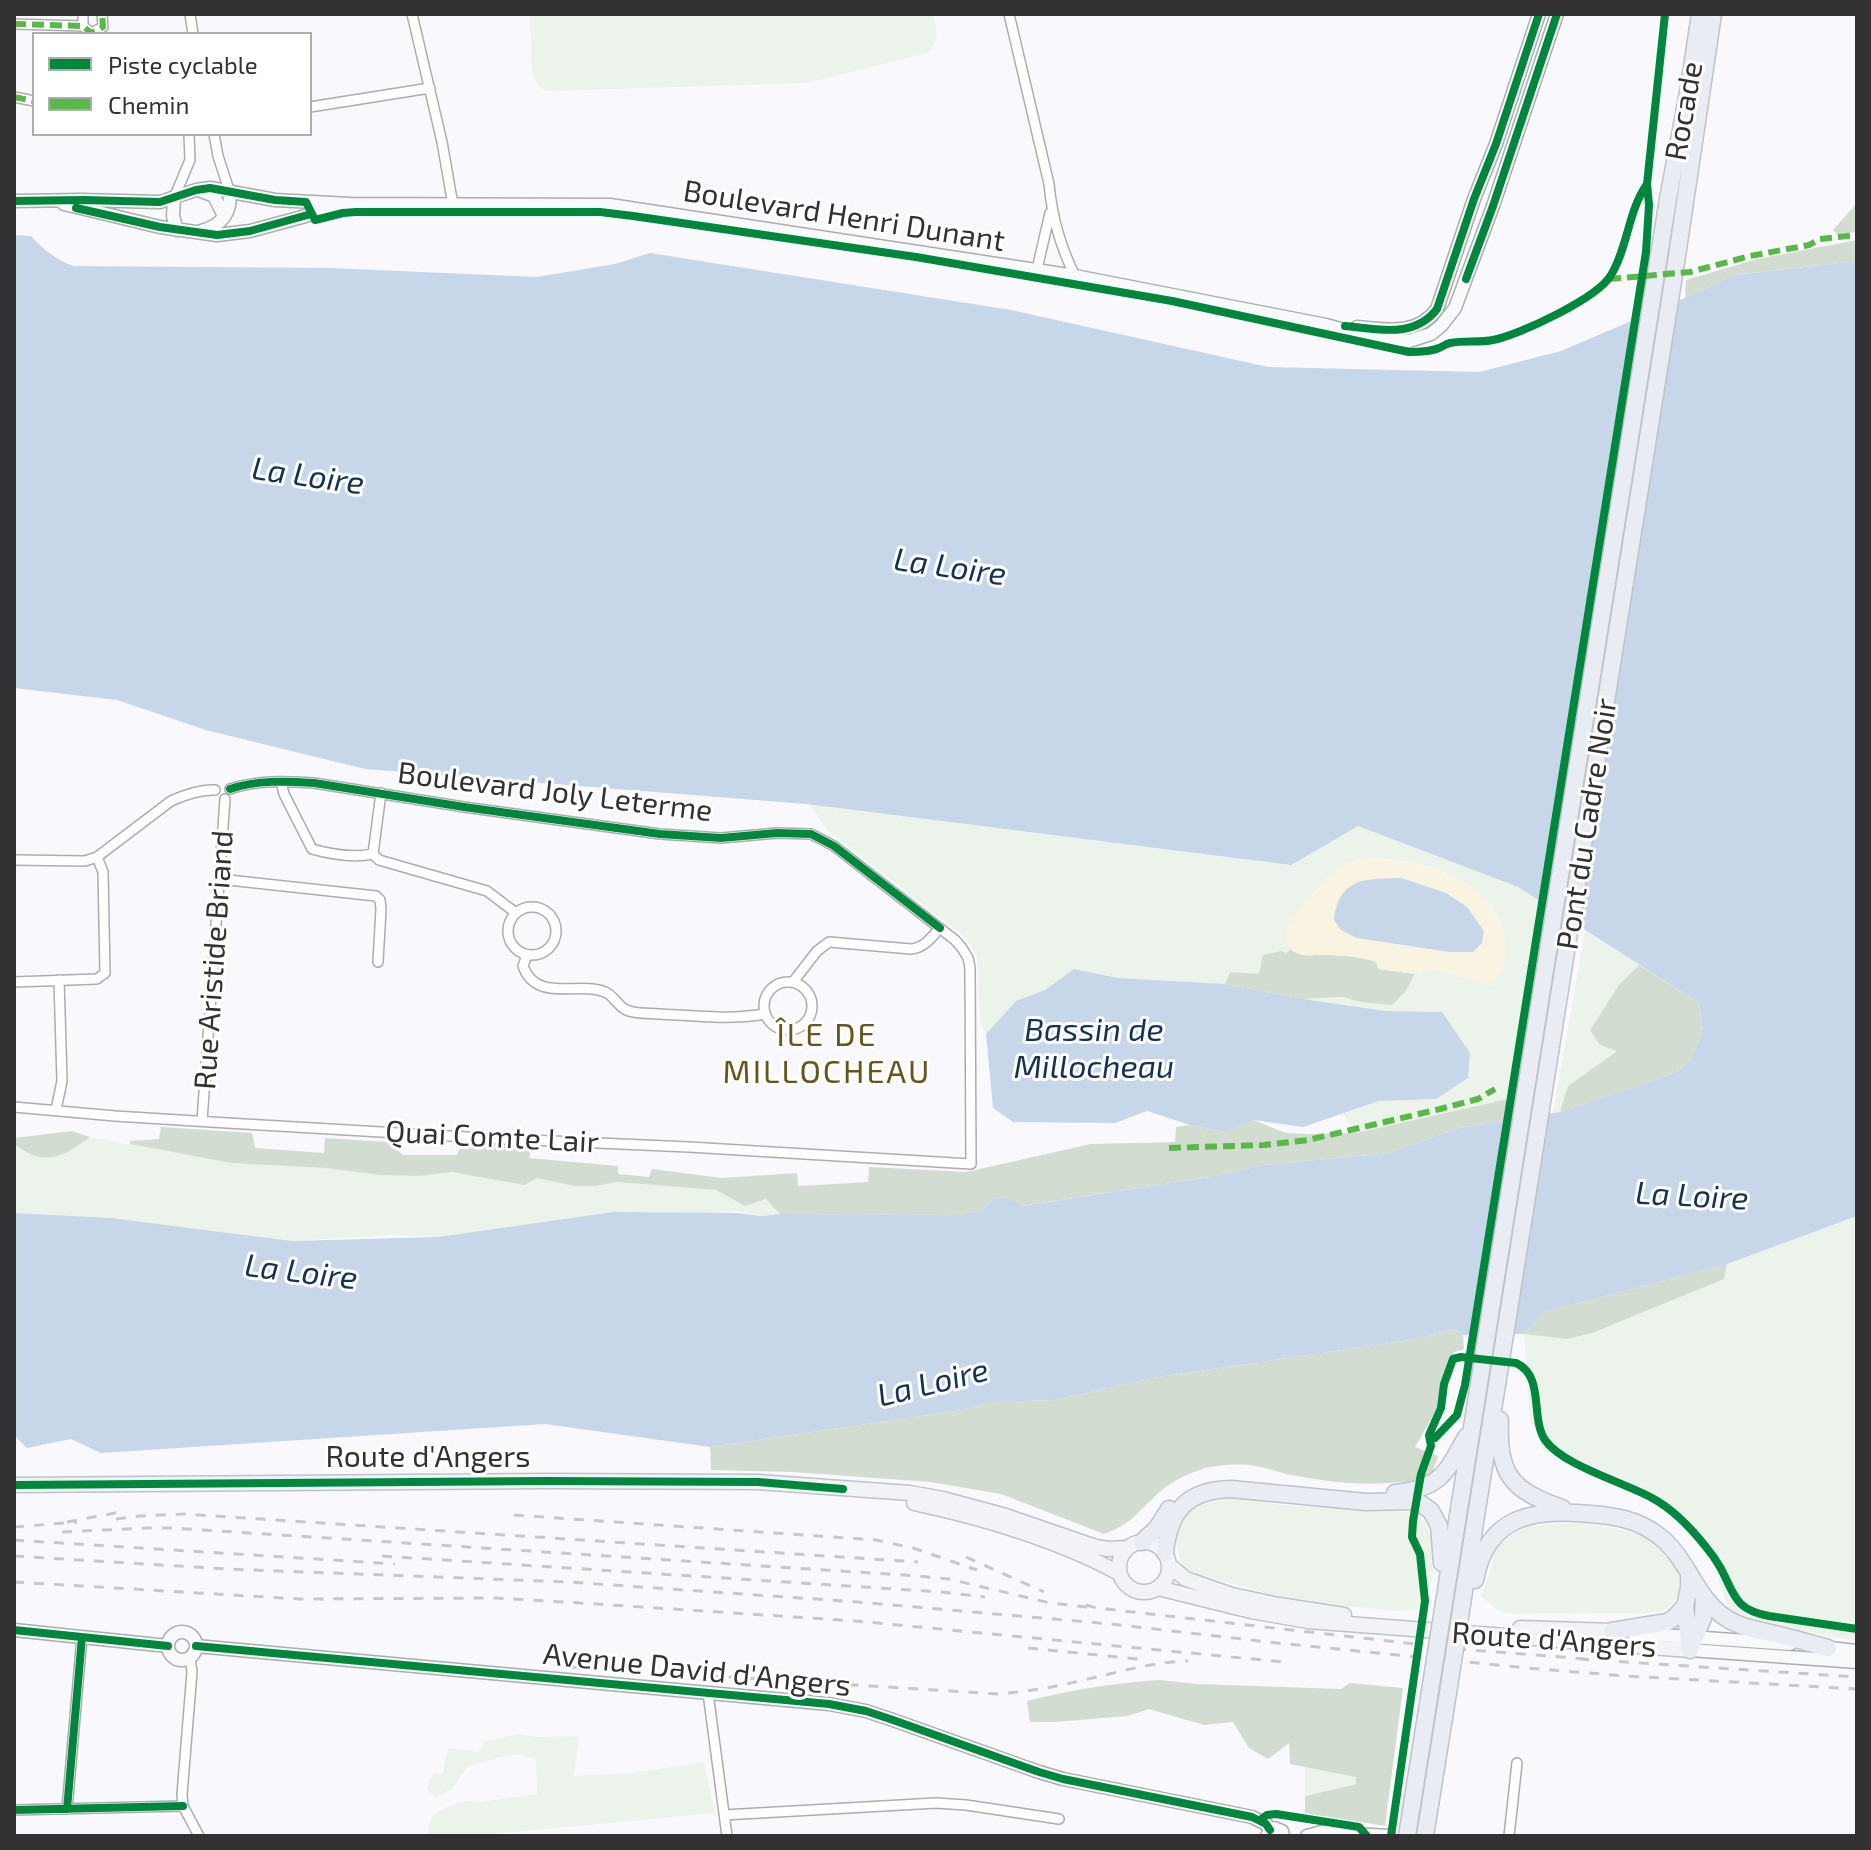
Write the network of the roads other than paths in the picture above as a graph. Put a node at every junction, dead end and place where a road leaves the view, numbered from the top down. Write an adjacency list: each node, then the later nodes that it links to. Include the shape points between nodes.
1 (83, 14): 11 (street)
2 (102, 14): 11 (street, via 103,27)
3 (412, 14): 12 (street)
4 (1009, 14): 24 (street)
5 (1539, 14): 31 (main road, via 1437,309 1425,322 1407,329)
6 (1557, 14): 31 (main road, via 1493,206 1449,317 1431,334 1409,341)
7 (1690, 14): 19 (highway)
8 (1700, 14): 19 (highway, Rocade)
9 (1713, 14): 53 (highway, Pont du Cadre Noir)
10 (14, 24): 11 (street)
11 (88, 31)
12 (430, 88): 13 (street); 23 (street)
13 (312, 107)
14 (189, 136): 18 (street, via 190,160)
15 (214, 136): 17 (street)
16 (196, 190): 17 (main road); 18 (main road); 25 (main road, via 214,196)
17 (229, 190): 22 (main road, via 275,200); 25 (main road, via 230,206)
18 (174, 198): 21 (main road); 26 (main road)
19 (1668, 199): 28 (highway, Rocade)
20 (14, 201): 21 (main road)
21 (57, 202): 26 (main road)
22 (350, 204): 23 (main road, Boulevard Henri Dunant); 27 (main road, via 242,232)
23 (453, 205): 29 (main road, Boulevard Henri Dunant, via 610,205)
24 (1051, 209): 29 (street); 30 (street, via 1062,252)
25 (224, 216): 27 (main road, via 213,228)
26 (177, 230): 27 (main road)
27 (194, 233)
28 (1659, 254): 54 (highway, Pont du Cadre Noir)
29 (1037, 269): 30 (main road, Boulevard Henri Dunant)
30 (1075, 276): 31 (main road, Boulevard Henri Dunant)
31 (1326, 325)
32 (281, 782): 33 (street, Boulevard Joly Leterme); 35 (street, Boulevard Joly Leterme); 37 (street, via 312,849)
33 (230, 789): 34 (street, via 221,784); 36 (street)
34 (215, 790): 36 (street); 38 (street, via 171,801)
35 (381, 793): 37 (street); 42 (street, Boulevard Joly Leterme, via 698,838 811,834)
36 (225, 799): 40 (street, Rue Aristide Briand)
37 (373, 854): 41 (street, via 487,891)
38 (97, 857): 39 (street); 45 (street, via 103,872 105,973 97,979)
39 (14, 860)
40 (219, 879): 44 (street, via 376,896 381,909); 51 (street, Rue Aristide Briand)
41 (516, 913): 43 (street, via 509,923 509,939); 43 (street, via 536,908 555,926 547,949)
42 (940, 928): 47 (street, via 919,948 829,942); 52 (street, Boulevard Joly Leterme, via 962,948 970,968)
43 (527, 955): 48 (street, via 523,966 534,983 607,993 627,1011 745,1018)
44 (378, 962)
45 (59, 980): 46 (street); 50 (street, via 62,1081)
46 (14, 982)
47 (793, 982): 48 (street, via 768,992); 48 (street, via 809,993 808,1020 796,1030 782,1030)
48 (765, 1014)
49 (14, 1107): 50 (street, Quai Comte Lair)
50 (56, 1110): 51 (street, Quai Comte Lair)
51 (202, 1121): 52 (street, Quai Comte Lair)
52 (971, 1164)
53 (1500, 1392): 57 (highway, via 1499,1441 1508,1474 1525,1493); 65 (highway)
54 (1472, 1425): 58 (highway, via 1448,1469 1420,1488 1366,1494 1213,1482 1180,1497 1157,1528); 64 (highway, Pont du Cadre Noir)
55 (14, 1485): 56 (main road, Route d'Angers, via 561,1481 758,1482)
56 (843, 1489): 58 (main road, Route d'Angers, via 959,1502 1096,1547); 60 (main road, Route d'Angers, via 971,1517)
57 (1571, 1512): 61 (highway, via 1615,1516 1644,1526 1669,1544); 65 (highway, via 1529,1515 1503,1527 1481,1556)
58 (1135, 1545): 59 (main road, via 1155,1544); 60 (main road, via 1121,1555)
59 (1168, 1560): 62 (main road, via 1167,1579); 64 (highway, via 1168,1532 1177,1513 1194,1497 1215,1490 1410,1501 1426,1506 1439,1526); 68 (main road, Route d'Angers, via 1186,1579 1213,1589 1309,1610 1451,1624)
60 (1119, 1573): 62 (main road, via 1135,1591)
61 (1689, 1573): 63 (highway); 66 (highway)
62 (1158, 1588): 70 (main road, Route d'Angers, via 1308,1621)
63 (1704, 1597): 70 (highway, via 1703,1618); 72 (highway, via 1734,1623)
64 (1444, 1603): 90 (highway, bridge)
65 (1466, 1604): 83 (highway, bridge)
66 (1685, 1606): 68 (highway, via 1667,1622); 70 (highway)
67 (14, 1630): 69 (main road)
68 (1612, 1631): 70 (main road, Route d'Angers)
69 (82, 1637): 71 (main road); 79 (street)
70 (1691, 1641): 72 (main road, Route d'Angers); 75 (main road, Route d'Angers)
71 (168, 1646): 74 (main road, via 180,1660); 74 (main road, via 174,1634 184,1632 193,1637)
72 (1828, 1648): 73 (main road, Route d'Angers)
73 (1857, 1651)
74 (193, 1652): 76 (main road, Avenue David d'Angers); 78 (street)
75 (1857, 1662)
76 (708, 1693): 81 (street); 84 (main road, Avenue David d'Angers, via 866,1711 1039,1772 1239,1813 1260,1820)
77 (1517, 1763): 91 (street)
78 (183, 1806): 79 (street); 85 (street)
79 (67, 1809): 80 (street)
80 (14, 1810)
81 (724, 1815): 82 (street, via 936,1803); 86 (street)
82 (1059, 1819)
83 (1426, 1828)
84 (1269, 1833): 87 (main road, Avenue David d'Angers, via 1278,1829)
85 (199, 1836)
86 (727, 1836)
87 (1283, 1836)
88 (1307, 1836): 89 (main road, via 1329,1830)
89 (1389, 1836)
90 (1407, 1836)
91 (1509, 1836)

